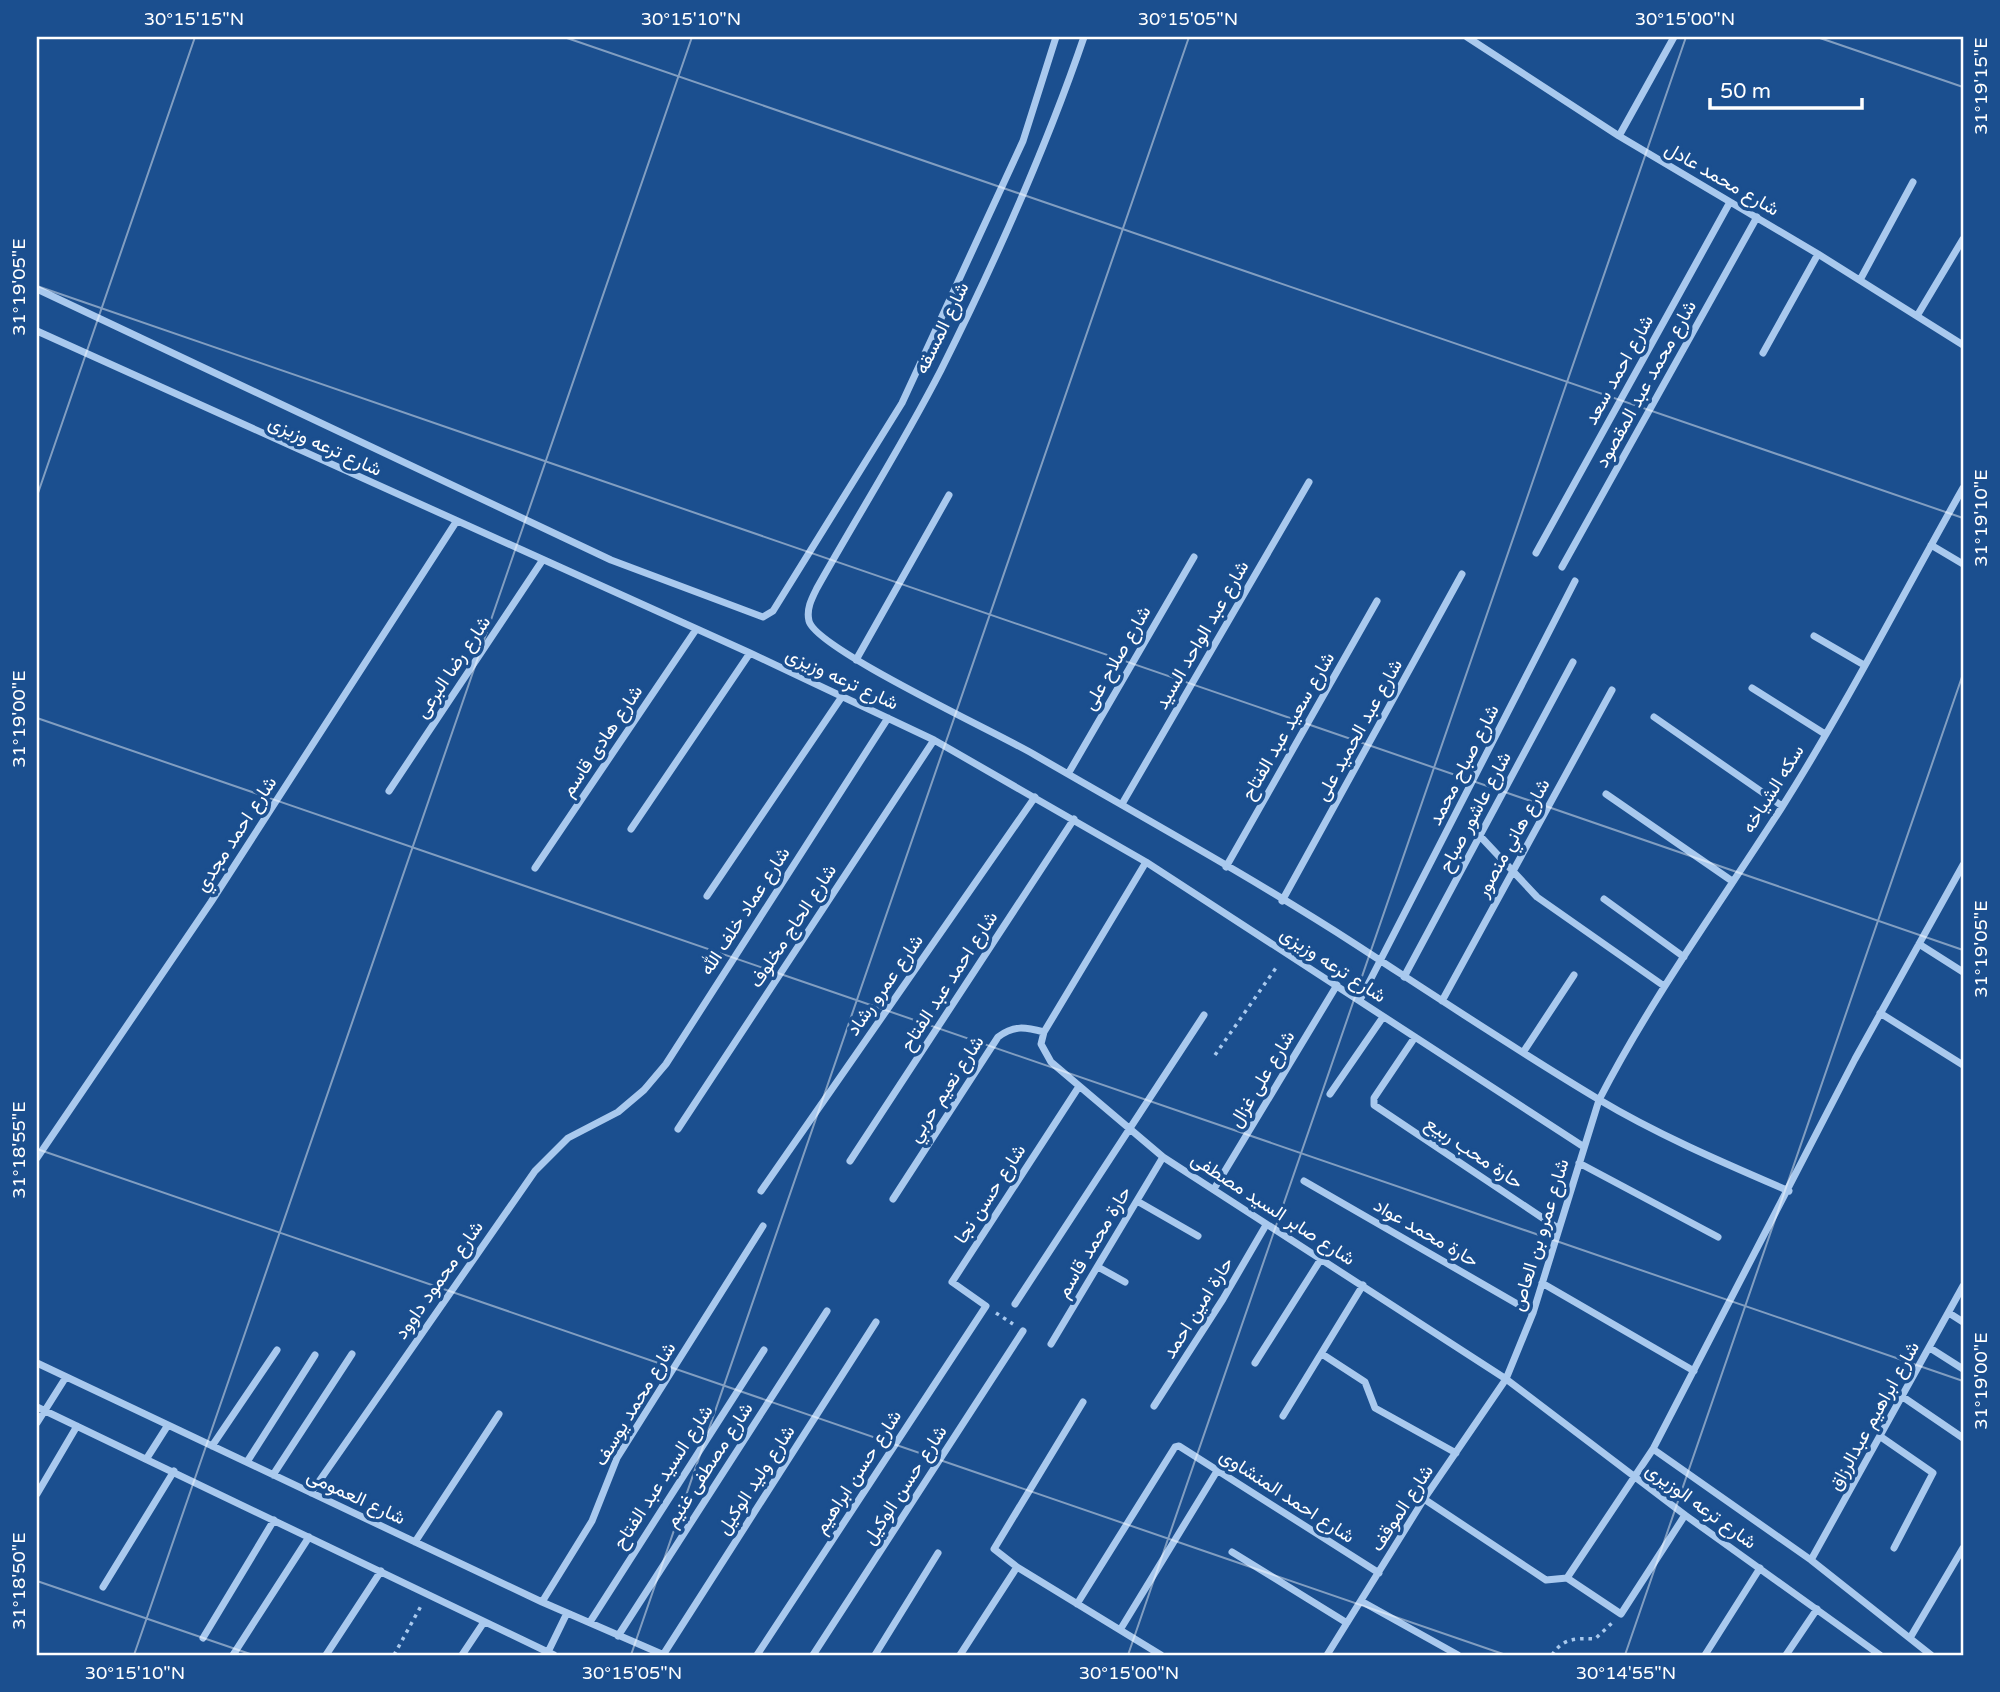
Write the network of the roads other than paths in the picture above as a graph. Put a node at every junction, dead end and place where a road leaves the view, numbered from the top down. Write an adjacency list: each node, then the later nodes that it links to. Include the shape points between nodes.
1 (1056, 37): 30 (street, شارع المسقه, via 1023,141 902,403)
2 (1084, 37): 31 (street, شارع المسقه, via 1006,234 940,371 817,588 809,605)
3 (1467, 37): 5 (street, شارع محمد عادل)
4 (1674, 37): 5 (street)
5 (1619, 136): 7 (street, شارع محمد عادل)
6 (1913, 182): 11 (street)
7 (1730, 202): 8 (street, شارع محمد عادل); 22 (street, شارع احمد سعد)
8 (1757, 217): 10 (street, شارع محمد عادل); 26 (street, شارع محمد عبد المقصود)
9 (1963, 239): 13 (street)
10 (1818, 254): 11 (street, شارع محمد عادل); 16 (street)
11 (1860, 280): 13 (street, شارع محمد عادل)
12 (37, 289): 30 (street, شارع ترعه وزيزى, via 611,560 757,616)
13 (1917, 316): 15 (street, شارع محمد عادل)
14 (37, 331): 20 (street, شارع ترعه وزيزى)
15 (1963, 345)
16 (1763, 352)
17 (1309, 482): 49 (street, شارع عبد الواحد السيد)
18 (1963, 488): 21 (street, سكه الشياخه)
19 (949, 495): 35 (street)
20 (456, 522): 24 (street, شارع ترعه وزيزى); 90 (street, شارع احمد مجدي, via 211,902)
21 (1931, 545): 25 (street); 37 (street, سكه الشياخه)
22 (1536, 553)
23 (1194, 557): 45 (street, شارع صلاح على)
24 (542, 561): 32 (street, شارع ترعه وزيزى); 46 (street, شارع رضا البرعى)
25 (1963, 565)
26 (1562, 567)
27 (1462, 574): 64 (street, شارع عبد الحميد على)
28 (1575, 581): 67 (street, شارع صباح محمد)
29 (1377, 601): 56 (street, شارع سعيد عبد الفتاح)
30 (768, 615)
31 (809, 622): 35 (street, شارع ترعه وزيزى, via 818,635)
32 (695, 631): 34 (street, شارع ترعه وزيزى); 57 (street, شارع هادى قاسم)
33 (1814, 636): 37 (street)
34 (750, 653): 40 (street, شارع ترعه وزيزى); 52 (street)
35 (856, 660): 45 (street, شارع ترعه وزيزى)
36 (1573, 662): 53 (street, شارع عاشور صباح)
37 (1864, 665): 43 (street, سكه الشياخه)
38 (1752, 688): 43 (street)
39 (1612, 690): 58 (street, شارع هاني منصور)
40 (841, 698): 42 (street, شارع ترعه وزيزى); 62 (street)
41 (1654, 716): 50 (street)
42 (888, 718): 44 (street, شارع ترعه وزيزى); 85 (street, شارع عماد خلف الله, via 666,1064)
43 (1825, 734): 50 (street, سكه الشياخه)
44 (934, 740): 48 (street, شارع ترعه وزيزى); 86 (street, شارع الحاج مخلوف)
45 (1068, 774): 49 (street, شارع ترعه وزيزى)
46 (390, 791)
47 (1606, 794): 60 (street)
48 (1035, 797): 51 (street, شارع ترعه وزيزى); 95 (street, شارع عمرو رشاد)
49 (1122, 804): 56 (street, شارع ترعه وزيزى)
50 (1782, 806): 60 (street, سكه الشياخه)
51 (1074, 820): 54 (street, شارع ترعه وزيزى); 91 (street, شارع احمد عبد الفتاح)
52 (631, 829)
53 (1480, 836): 58 (street); 70 (street, شارع عاشور صباح)
54 (1146, 862): 71 (street, شارع ترعه وزيزى); 78 (street)
55 (1963, 865): 59 (street)
56 (1226, 867): 64 (street, شارع ترعه وزيزى)
57 (535, 868)
58 (1512, 871): 72 (street, via 1569,922); 74 (street, شارع هاني منصور)
59 (1955, 878): 61 (street); 65 (street)
60 (1732, 881): 66 (street, سكه الشياخه)
61 (1963, 883)
62 (707, 896)
63 (1604, 899): 66 (street)
64 (1282, 901): 67 (street, شارع ترعه وزيزى)
65 (1919, 944): 68 (street); 75 (street)
66 (1684, 957): 72 (street, سكه الشياخه)
67 (1381, 962): 70 (street, شارع ترعه وزيزى); 73 (street, شارع صباح محمد)
68 (1963, 972)
69 (1574, 975): 80 (street)
70 (1404, 976): 74 (street, شارع ترعه وزيزى)
71 (1337, 985): 73 (street, شارع ترعه وزيزى); 94 (street, شارع على غزال)
72 (1664, 986): 84 (street, سكه الشياخه)
73 (1360, 1000): 77 (street, شارع ترعه وزيزى)
74 (1442, 1001): 80 (street, شارع ترعه وزيزى)
75 (1880, 1013): 81 (street); 96 (street)
76 (1204, 1015): 87 (street)
77 (1383, 1017): 79 (street, شارع ترعه وزيزى); 83 (street)
78 (1044, 1032): 82 (street, شارع صابر السيد مصطفى, via 1041,1044 1051,1062); 97 (street, شارع نعيم حربي, via 1023,1027 998,1037)
79 (1415, 1037): 88 (street, شارع ترعه وزيزى); 101 (street, حارة محب ربيع, via 1373,1102)
80 (1524, 1051): 84 (street, شارع ترعه وزيزى)
81 (1963, 1065)
82 (1078, 1088): 87 (street, شارع صابر السيد مصطفى); 111 (street, شارع حسن نجا, via 952,1282)
83 (1330, 1094)
84 (1600, 1100): 88 (street, شارع عمرو بن العاص); 96 (street, شارع ترعه وزيزى)
85 (618, 1112): 151 (street, شارع محمود داوود, via 568,1138 535,1171)
86 (678, 1129)
87 (1130, 1130): 89 (street, شارع صابر السيد مصطفى); 110 (street)
88 (1584, 1147): 92 (street, شارع عمرو بن العاص)
89 (1163, 1157): 94 (street, شارع صابر السيد مصطفى); 98 (street, حارة محمد قاسم)
90 (37, 1158)
91 (850, 1161)
92 (1579, 1163): 101 (street, شارع عمرو بن العاص); 103 (street)
93 (1304, 1181): 113 (street, حارة محمد عواد)
94 (1214, 1189): 99 (street, شارع صابر السيد مصطفى)
95 (761, 1191)
96 (1789, 1191): 128 (street)
97 (893, 1199)
98 (1137, 1201): 102 (street); 105 (street, حارة محمد قاسم)
99 (1266, 1225): 104 (street, شارع صابر السيد مصطفى); 133 (street, حارة امين احمد)
100 (763, 1226): 170 (street, شارع محمد يوسف, via 617,1458 592,1521)
101 (1559, 1229): 107 (street, شارع عمرو بن العاص)
102 (1198, 1236)
103 (1718, 1237)
104 (1321, 1259): 108 (street, شارع صابر السيد مصطفى); 126 (street)
105 (1098, 1267): 106 (street); 118 (street, حارة محمد قاسم)
106 (1125, 1283)
107 (1542, 1283): 113 (street, شارع عمرو بن العاص); 128 (street)
108 (1363, 1285): 122 (street); 130 (street, شارع صابر السيد مصطفى)
109 (1963, 1286): 114 (street, شارع ابراهيم عبدالرزاق)
110 (1015, 1304)
111 (986, 1306): 186 (street, شارع حسن ابراهيم)
112 (827, 1311): 178 (street, شارع مصطفى غنيم)
113 (1533, 1313): 130 (street, شارع عمرو بن العاص)
114 (1949, 1313): 116 (street); 119 (street, شارع ابراهيم عبدالرزاق)
115 (876, 1322): 185 (street, شارع وليد الوكيل)
116 (1963, 1322)
117 (1023, 1331): 187 (street, شارع حسن الوكيل)
118 (1051, 1344)
119 (1930, 1348): 127 (street); 131 (street, شارع ابراهيم عبدالرزاق)
120 (277, 1350): 142 (street)
121 (764, 1350): 175 (street, شارع السيد عبد الفتاح)
122 (1322, 1353): 136 (street); 144 (street, via 1365,1382 1375,1408)
123 (352, 1354): 149 (street)
124 (315, 1355): 146 (street)
125 (37, 1363): 129 (street, شارع العمومى)
126 (1255, 1363)
127 (1963, 1369)
128 (1694, 1371): 143 (street)
129 (65, 1377): 134 (street); 138 (street, شارع العمومى)
130 (1506, 1379): 144 (street, شارع الموقف); 150 (street, شارع ترعه الوزيرى)
131 (1903, 1397): 140 (street, شارع ابراهيم عبدالرزاق); 141 (street)
132 (1083, 1402): 163 (street, via 994,1549)
133 (1154, 1406)
134 (41, 1409): 137 (street); 139 (street)
135 (499, 1414): 157 (street)
136 (1283, 1416)
137 (37, 1423)
138 (169, 1425): 142 (street, شارع العمومى); 145 (street)
139 (77, 1426): 145 (street); 152 (street)
140 (1881, 1437): 158 (street, via 1933,1473); 162 (street, شارع ابراهيم عبدالرزاق)
141 (1963, 1438)
142 (212, 1446): 146 (street, شارع العمومى)
143 (1653, 1449): 150 (street); 162 (street, شارع ترعه الوزيرى)
144 (1457, 1453): 153 (street, شارع الموقف)
145 (147, 1458): 147 (street)
146 (247, 1462): 149 (street, شارع العمومى)
147 (174, 1471): 155 (street); 168 (street)
148 (1217, 1471): 166 (street, شارع احمد المنشاوى); 171 (street, شارع احمد المنشاوى, via 1175,1447); 177 (street)
149 (273, 1475): 151 (street, شارع العمومى)
150 (1634, 1476): 154 (street, شارع ترعه الوزيرى); 167 (street)
151 (311, 1493): 157 (street, شارع العمومى)
152 (37, 1494)
153 (1424, 1499): 166 (street, شارع الموقف); 167 (street, via 1546,1580)
154 (1685, 1515): 164 (street, شارع ترعه الوزيرى); 167 (street, via 1620,1614)
155 (274, 1520): 156 (street); 179 (street)
156 (309, 1536): 165 (street); 182 (street)
157 (415, 1542): 170 (street, شارع العمومى)
158 (1895, 1548)
159 (1963, 1548): 180 (street)
160 (938, 1552): 188 (street)
161 (1232, 1552): 176 (street)
162 (1811, 1560): 180 (street, شارع ترعه الوزيرى)
163 (1017, 1566): 171 (street); 189 (street)
164 (1760, 1569): 172 (street, شارع ترعه الوزيرى); 193 (street)
165 (381, 1571): 174 (street); 183 (street)
166 (1379, 1573): 169 (street, شارع الموقف)
167 (1567, 1578)
168 (103, 1587)
169 (1361, 1601): 176 (street, شارع الموقف); 192 (street)
170 (542, 1602): 173 (street, شارع العمومى)
171 (1077, 1604): 177 (street)
172 (1817, 1609): 194 (street); 195 (street, شارع ترعه الوزيرى)
173 (567, 1613): 175 (street, شارع العمومى); 181 (street)
174 (484, 1622): 181 (street); 184 (street)
175 (590, 1622): 178 (street, شارع العمومى)
176 (1347, 1623): 191 (street, شارع الموقف)
177 (1120, 1630): 190 (street)
178 (618, 1636): 185 (street, شارع العمومى)
179 (203, 1638)
180 (1910, 1638): 196 (street, شارع ترعه الوزيرى)
181 (551, 1654)
182 (233, 1655)
183 (326, 1655)
184 (461, 1655)
185 (664, 1655)
186 (757, 1655)
187 (813, 1655)
188 (874, 1655)
189 (960, 1655)
190 (1161, 1655)
191 (1327, 1655)
192 (1458, 1655)
193 (1705, 1655)
194 (1786, 1655)
195 (1880, 1655)
196 (1931, 1655)

